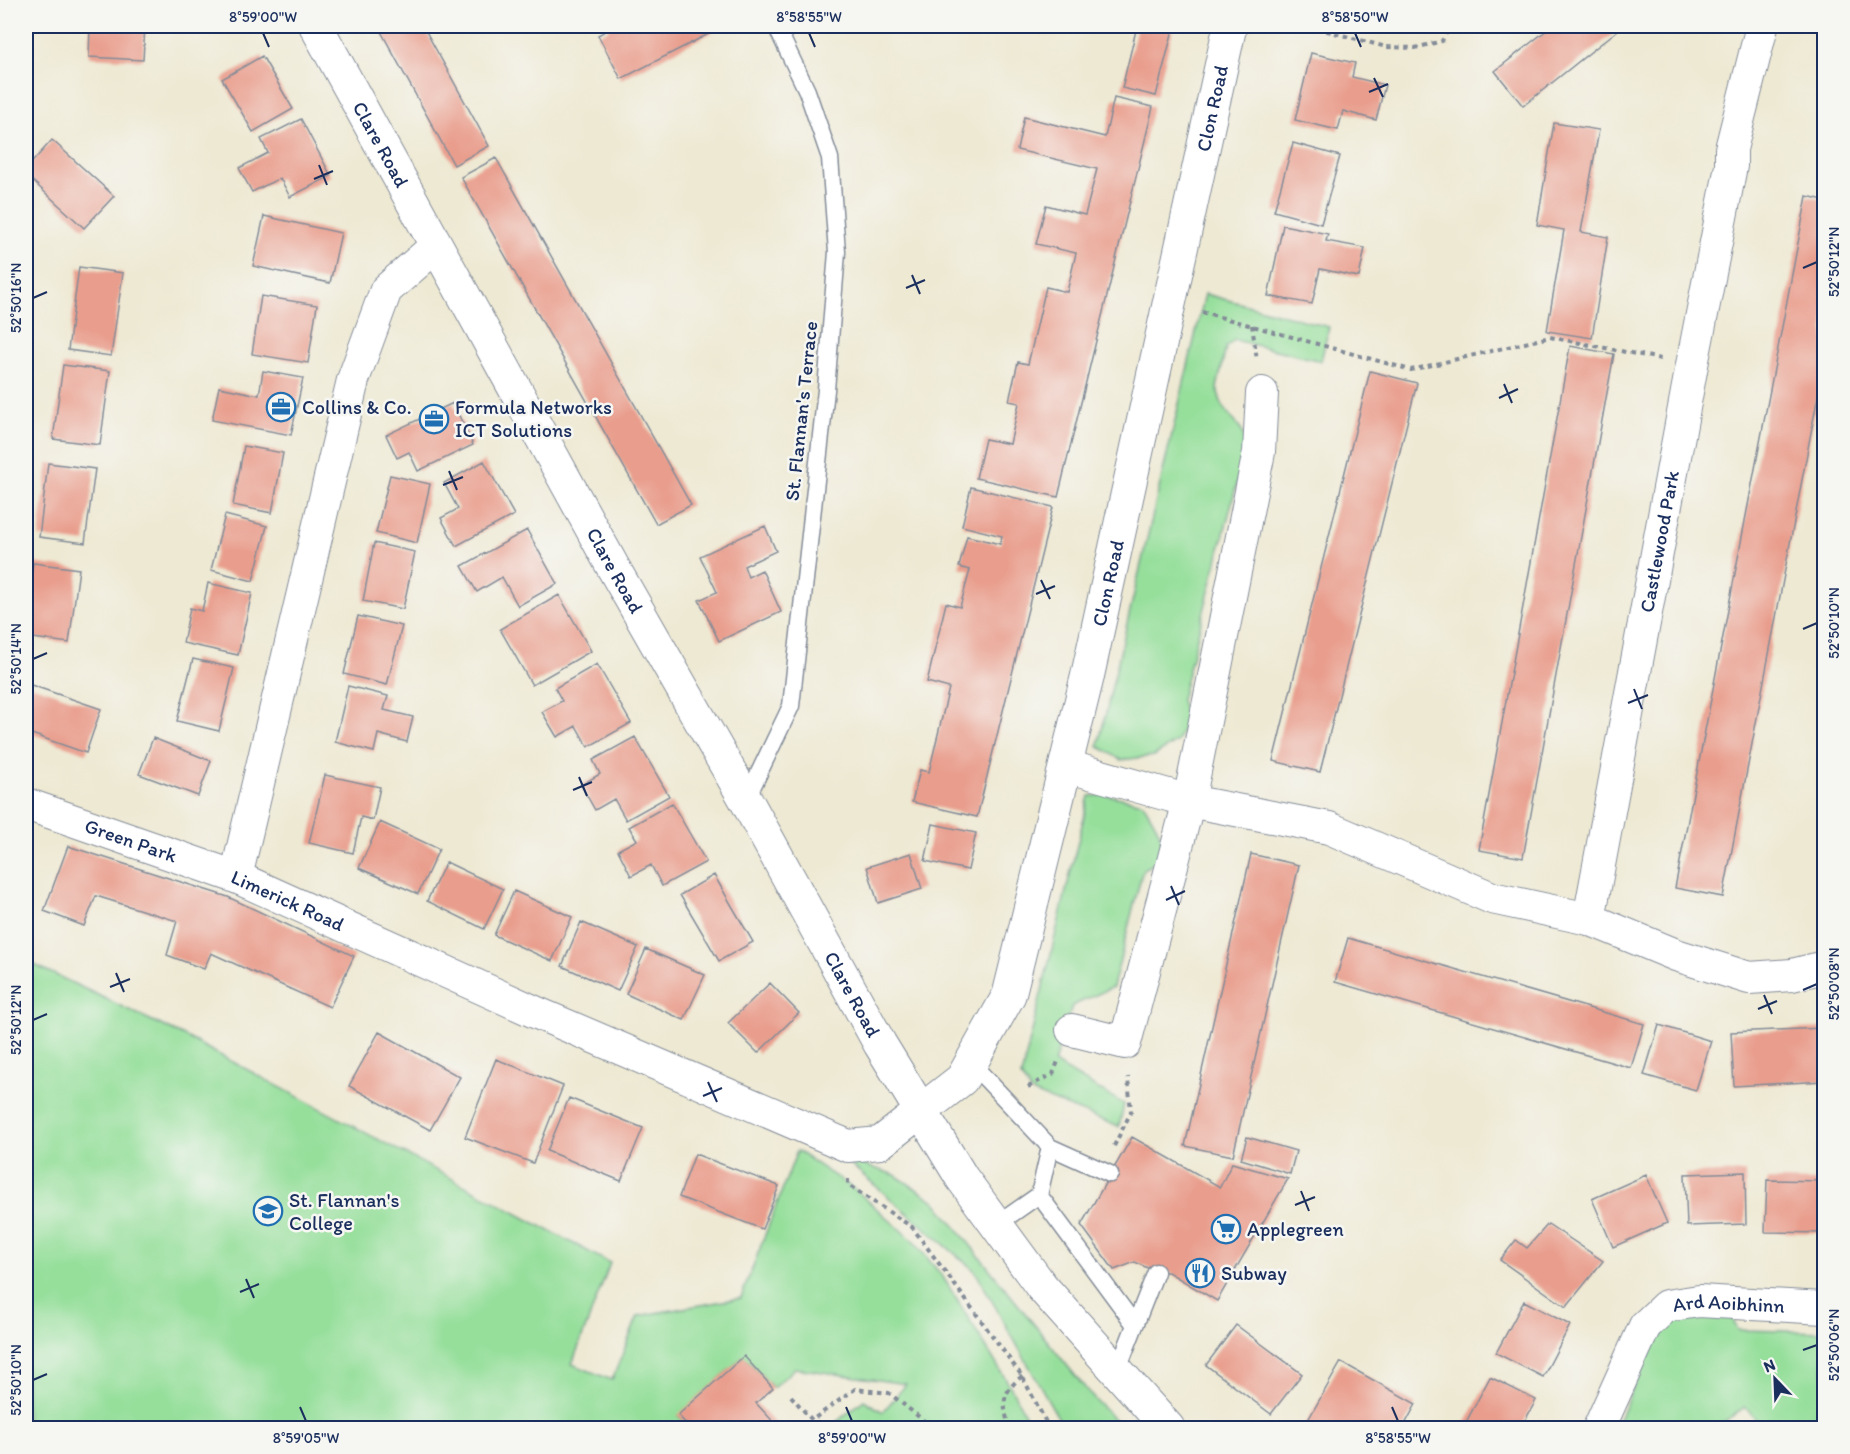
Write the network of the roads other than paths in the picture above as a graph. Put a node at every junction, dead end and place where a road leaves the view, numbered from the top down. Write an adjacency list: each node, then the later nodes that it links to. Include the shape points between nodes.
1 (316, 26): 5 (main road, Clare Road)
2 (776, 26): 8 (lane, St. Flannan's Terrace, via 807,91 830,158 837,252 791,706)
3 (1230, 26): 7 (main road, Clon Road)
4 (1762, 26): 12 (street, Castlewood Park, via 1731,148 1731,165)
5 (436, 246): 8 (main road, Clare Road); 11 (street, Limerick Road, via 386,290 352,380)
6 (1262, 393): 9 (street, via 1259,452)
7 (1066, 766): 9 (street); 15 (main road, Clon Road, via 1009,995)
8 (746, 800): 16 (main road, Clare Road)
9 (1189, 801): 12 (street, via 1329,828 1491,898); 14 (street, via 1125,1043)
10 (26, 804): 11 (street, Green Park)
11 (236, 877): 16 (street, Limerick Road, via 535,1012 848,1146 880,1143)
12 (1589, 919): 13 (street, via 1676,955 1749,978 1792,975)
13 (1824, 967)
14 (1072, 1030)
15 (971, 1063): 16 (main road, Clon Road, via 962,1079); 17 (lane)
16 (921, 1111): 20 (main road, Clare Road)
17 (1050, 1147): 18 (lane); 19 (lane)
18 (1106, 1173)
19 (1039, 1196): 20 (lane); 23 (lane)
20 (996, 1225): 24 (main road, Clare Road, via 1042,1287)
21 (1155, 1272): 23 (lane)
22 (1824, 1308): 26 (street, Ard Aoibhinn, via 1699,1300 1666,1306 1646,1326)
23 (1134, 1324): 24 (lane)
24 (1117, 1371): 25 (main road, Clare Road)
25 (1168, 1428)
26 (1599, 1428)

